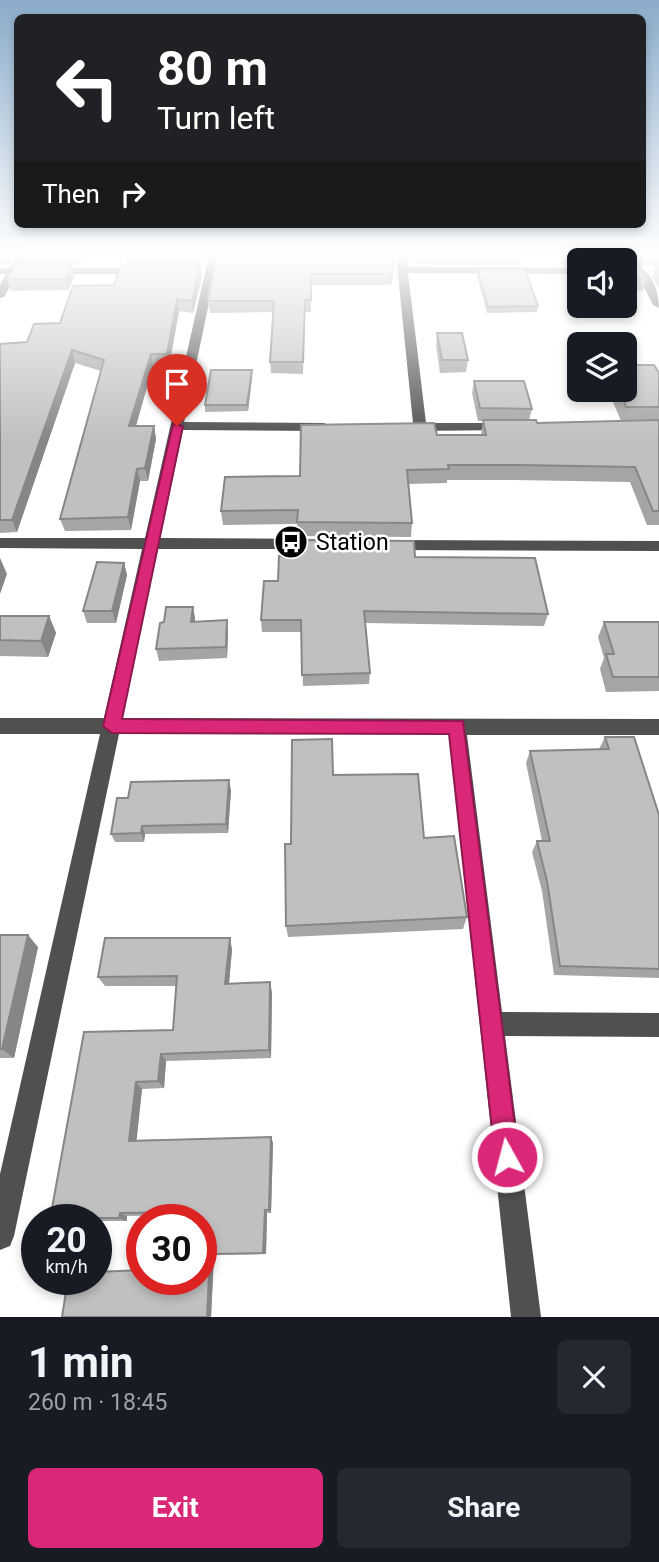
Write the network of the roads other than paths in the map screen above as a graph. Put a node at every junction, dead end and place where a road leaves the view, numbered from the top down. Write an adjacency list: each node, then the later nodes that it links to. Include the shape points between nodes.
1 (196, 316): 3 (street)
2 (408, 316): 6 (street)
3 (177, 426): 4 (street); 9 (street)
4 (339, 427)
5 (393, 427): 6 (street)
6 (421, 427): 7 (street)
7 (526, 427)
8 (0, 543): 9 (street)
9 (153, 544): 10 (street); 14 (street)
10 (331, 544)
11 (372, 545): 12 (street)
12 (659, 546)
13 (0, 726): 14 (street)
14 (112, 726): 15 (street); 19 (street)
15 (457, 726): 16 (street); 17 (street)
16 (659, 727)
17 (492, 1024): 18 (street); 20 (street)
18 (659, 1025)
19 (0, 1236)
20 (526, 1317)

